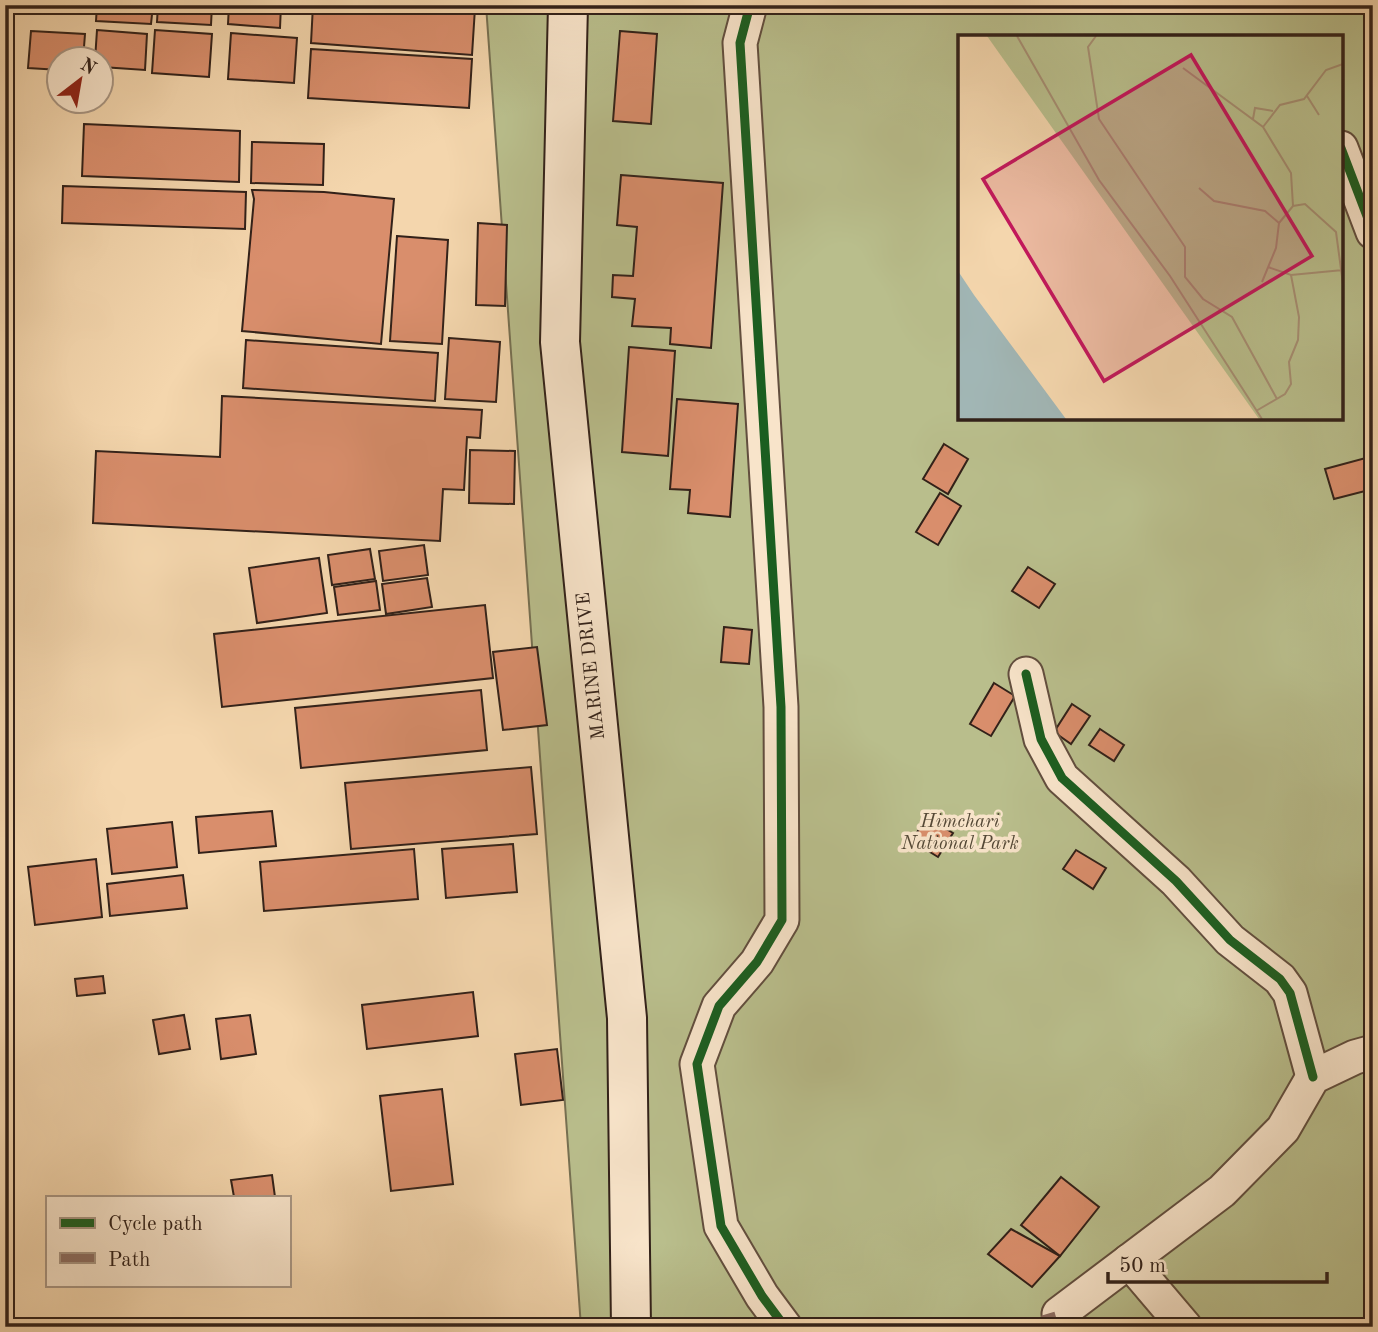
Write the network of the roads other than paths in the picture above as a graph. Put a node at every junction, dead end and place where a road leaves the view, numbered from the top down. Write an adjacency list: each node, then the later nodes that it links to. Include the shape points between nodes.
1 (568, 5): 10 (main road, MARINE DRIVE, via 560,342 627,1018)
2 (750, 5): 11 (street, via 740,43 781,707 782,920 757,962 719,1006 696,1064 721,1226)
3 (1343, 153): 4 (street)
4 (1373, 232)
5 (1026, 674): 7 (street, via 1041,739 1062,778 1176,881 1230,940 1280,979 1290,993)
6 (1373, 1052): 7 (street)
7 (1313, 1077): 8 (street, via 1283,1129 1222,1191)
8 (1129, 1261): 9 (street); 12 (street)
9 (1059, 1314)
10 (631, 1327)
11 (785, 1327)
12 (1185, 1327)

